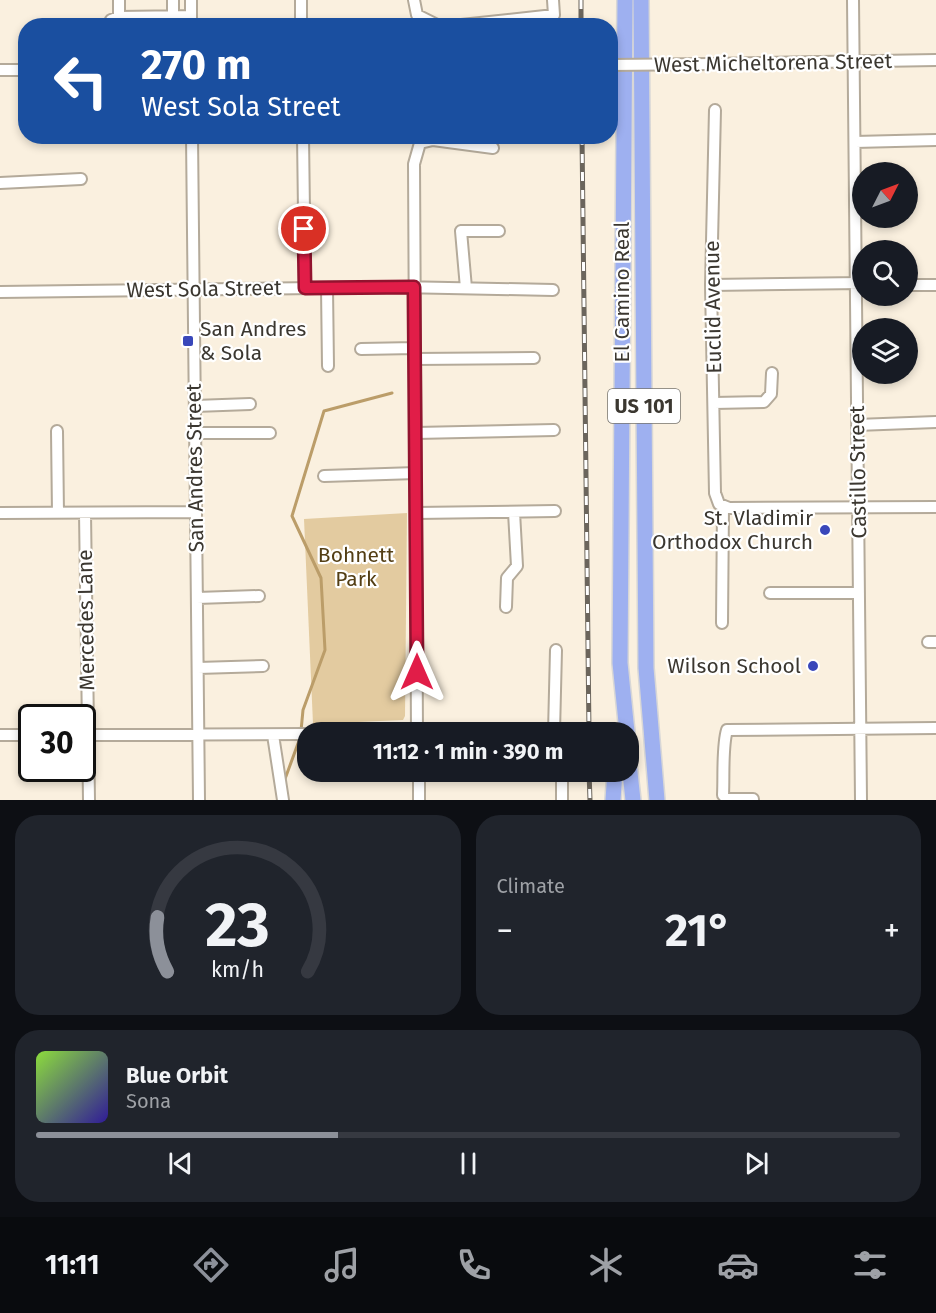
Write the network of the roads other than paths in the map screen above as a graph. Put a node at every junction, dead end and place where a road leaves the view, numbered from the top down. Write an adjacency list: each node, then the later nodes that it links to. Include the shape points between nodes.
1 (119, 0): 12 (street)
2 (173, 0): 11 (street)
3 (191, 0): 14 (street)
4 (301, 0): 15 (street)
5 (414, 0): 16 (street, via 417,15)
6 (553, 0): 17 (street, via 554,15)
7 (625, 0): 83 (highway, El Camino Real / US 101)
8 (641, 0): 18 (highway, El Camino Real / US 101)
9 (650, 0): 18 (highway)
10 (853, 0): 20 (street, Castillo Street)
11 (173, 16): 12 (street); 13 (street)
12 (119, 17)
13 (180, 18)
14 (191, 18)
15 (301, 18)
16 (423, 18)
17 (526, 18)
18 (642, 45): 99 (highway, El Camino Real / US 101, via 646,668)
19 (936, 60): 20 (street, West Micheltorena Street)
20 (853, 61): 21 (street, West Micheltorena Street, bridge); 26 (street, Castillo Street)
21 (618, 64)
22 (0, 70): 23 (street)
23 (18, 70)
24 (715, 110): 37 (street, Euclid Avenue)
25 (936, 140): 26 (street)
26 (855, 142): 35 (street, Castillo Street)
27 (192, 144): 44 (street, San Andres Street)
28 (303, 144): 41 (street)
29 (420, 144): 40 (street, via 414,164)
30 (463, 144): 31 (street)
31 (493, 148)
32 (81, 179): 33 (street)
33 (0, 183)
34 (499, 231): 43 (street, via 461,231)
35 (858, 240)
36 (852, 283): 37 (street)
37 (711, 285): 53 (street, Euclid Avenue)
38 (918, 285): 39 (street)
39 (936, 285)
40 (414, 287): 42 (street, West Sola Street); 43 (street, West Sola Street); 49 (street)
41 (305, 288): 42 (street, West Sola Street); 44 (street, West Sola Street)
42 (327, 288): 51 (street)
43 (466, 288): 45 (street, West Sola Street)
44 (194, 290): 46 (street, West Sola Street); 55 (street, San Andres Street)
45 (553, 290)
46 (0, 292)
47 (859, 306): 57 (street, Castillo Street)
48 (361, 349): 49 (street)
49 (415, 353): 50 (street); 62 (street)
50 (534, 358)
51 (328, 366)
52 (772, 373): 53 (street, via 771,394 764,402)
53 (714, 403): 65 (street, Euclid Avenue, via 715,493)
54 (250, 404): 55 (street)
55 (195, 406): 60 (street, San Andres Street)
56 (936, 422): 57 (street)
57 (857, 425): 66 (street, Castillo Street)
58 (554, 430): 62 (street)
59 (57, 431): 72 (street)
60 (195, 432): 61 (street); 69 (street, San Andres Street)
61 (270, 433)
62 (416, 433): 63 (street)
63 (416, 473): 64 (street); 74 (street)
64 (324, 476)
65 (721, 505): 66 (street); 81 (street, Euclid Avenue)
66 (858, 506): 67 (street); 76 (street, Castillo Street)
67 (936, 507)
68 (555, 511): 70 (street)
69 (196, 512): 73 (street); 78 (street, San Andres Street)
70 (514, 512): 74 (street); 80 (street, via 517,566 507,578)
71 (0, 513): 72 (street)
72 (58, 513): 73 (street)
73 (84, 513): 86 (street, Mercedes Lane)
74 (416, 513): 87 (street)
75 (770, 593): 76 (street)
76 (859, 593): 92 (street, Castillo Street)
77 (259, 596): 78 (street)
78 (197, 600): 79 (street); 85 (street, San Andres Street)
79 (249, 603)
80 (506, 607)
81 (722, 623)
82 (556, 650): 88 (street)
83 (620, 663): 89 (highway); 90 (highway, El Camino Real / US 101)
84 (263, 666): 85 (street)
85 (198, 668): 93 (street, San Andres Street)
86 (85, 704)
87 (417, 722)
88 (554, 722)
89 (617, 722)
90 (626, 722)
91 (936, 728): 92 (street)
92 (861, 729): 114 (street, via 727,730 723,795 727,799); 115 (street, Castillo Street)
93 (198, 734): 94 (street); 98 (street); 106 (street, San Andres Street)
94 (278, 734): 95 (street); 107 (street)
95 (297, 734)
96 (0, 735): 97 (street)
97 (18, 735)
98 (96, 735)
99 (653, 768): 112 (highway, El Camino Real / US 101); 113 (highway)
100 (88, 782): 105 (street, Mercedes Lane)
101 (418, 782): 108 (street)
102 (562, 782): 109 (street)
103 (614, 782): 110 (highway)
104 (631, 782): 111 (highway)
105 (89, 800)
106 (199, 800)
107 (283, 800)
108 (419, 800)
109 (562, 800)
110 (613, 800)
111 (633, 800)
112 (657, 800)
113 (666, 800)
114 (753, 800)
115 (861, 800)

